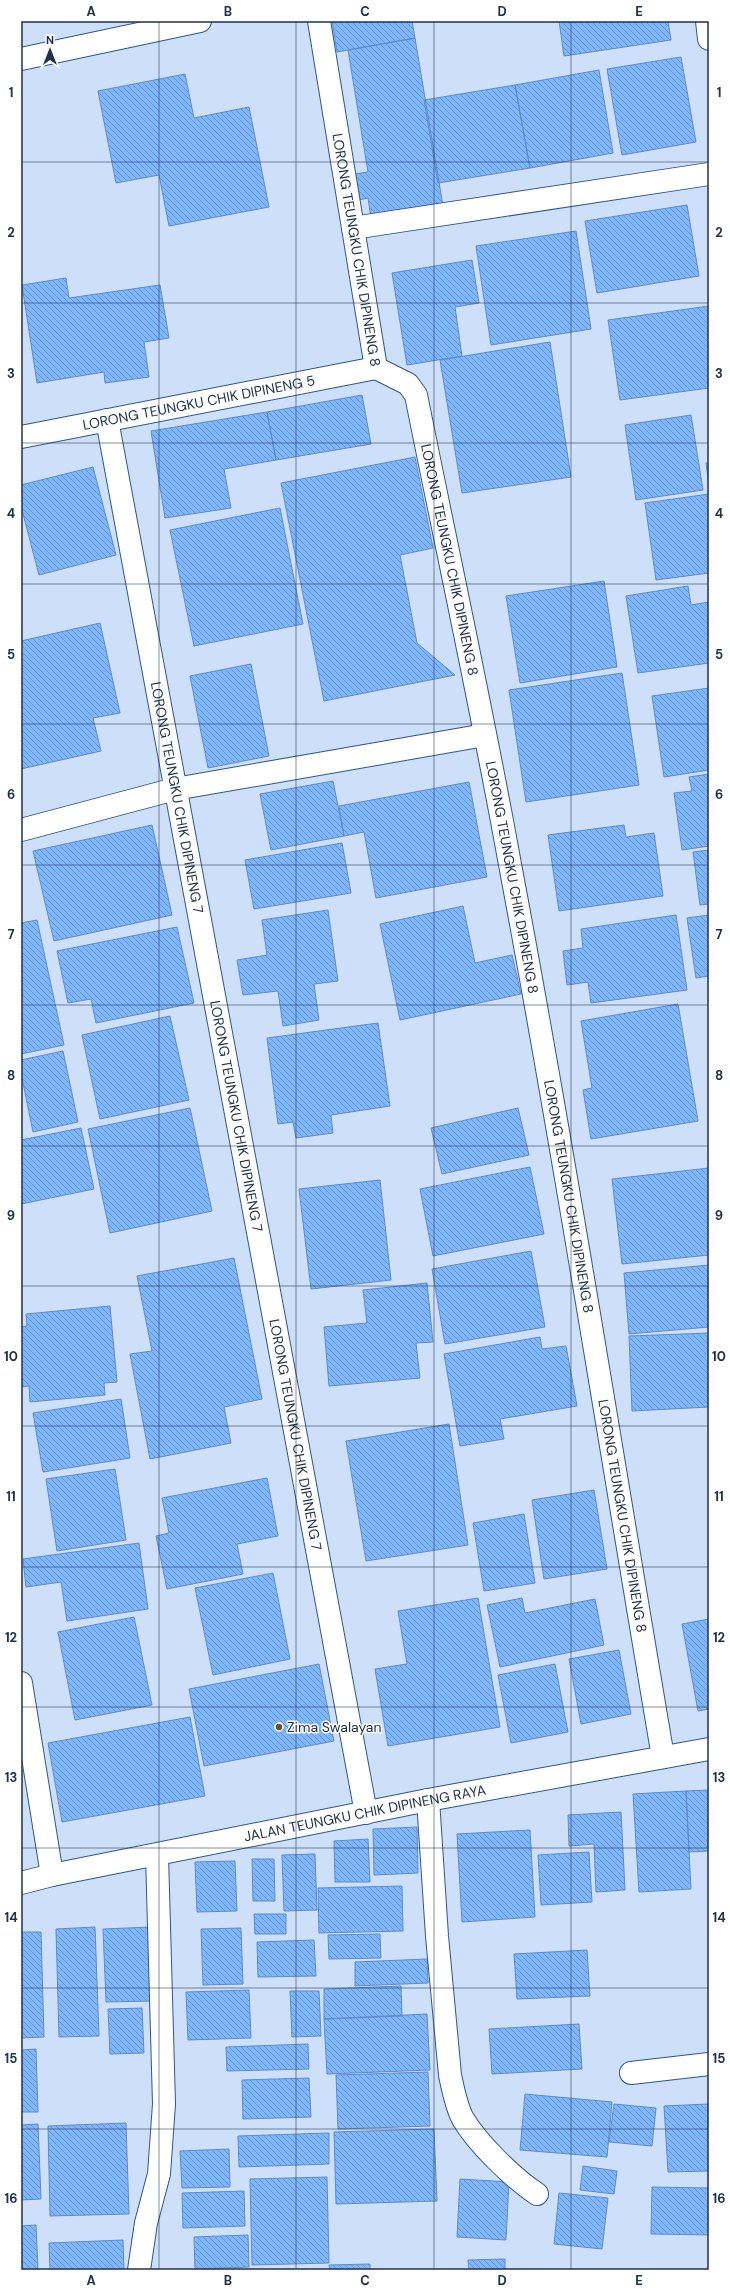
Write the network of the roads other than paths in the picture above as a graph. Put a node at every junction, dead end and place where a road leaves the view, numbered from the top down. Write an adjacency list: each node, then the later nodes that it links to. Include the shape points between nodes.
1 (200, 21): 5 (street)
2 (319, 21): 7 (street, LORONG TEUNGKU CHIK DIPINENG 8)
3 (707, 21): 4 (street)
4 (709, 40)
5 (21, 60)
6 (709, 174): 7 (street)
7 (353, 228): 8 (street, LORONG TEUNGKU CHIK DIPINENG 8)
8 (376, 368): 9 (street, LORONG TEUNGKU CHIK DIPINENG 5); 11 (street, LORONG TEUNGKU CHIK DIPINENG 8, via 408,384 416,395)
9 (107, 420): 10 (street, LORONG TEUNGKU CHIK DIPINENG 5); 12 (street, LORONG TEUNGKU CHIK DIPINENG 7)
10 (21, 437)
11 (485, 735): 12 (street); 16 (street, LORONG TEUNGKU CHIK DIPINENG 8, via 575,1234)
12 (175, 789): 13 (street); 18 (street, LORONG TEUNGKU CHIK DIPINENG 7)
13 (21, 830)
14 (21, 1683): 20 (street)
15 (709, 1749): 16 (street, JALAN TEUNGKU CHIK DIPINENG RAYA)
16 (662, 1757): 17 (street, JALAN TEUNGKU CHIK DIPINENG RAYA)
17 (428, 1800): 18 (street, JALAN TEUNGKU CHIK DIPINENG RAYA); 24 (street, via 436,1936 454,2095 463,2119 474,2134 521,2184)
18 (366, 1813): 19 (street, JALAN TEUNGKU CHIK DIPINENG RAYA)
19 (157, 1855): 20 (street, JALAN TEUNGKU CHIK DIPINENG RAYA); 25 (street, via 163,2130 159,2174 146,2223)
20 (52, 1875): 21 (street, JALAN TEUNGKU CHIK DIPINENG RAYA)
21 (21, 1883)
22 (709, 2064): 23 (street)
23 (631, 2073)
24 (537, 2194)
25 (139, 2270)

